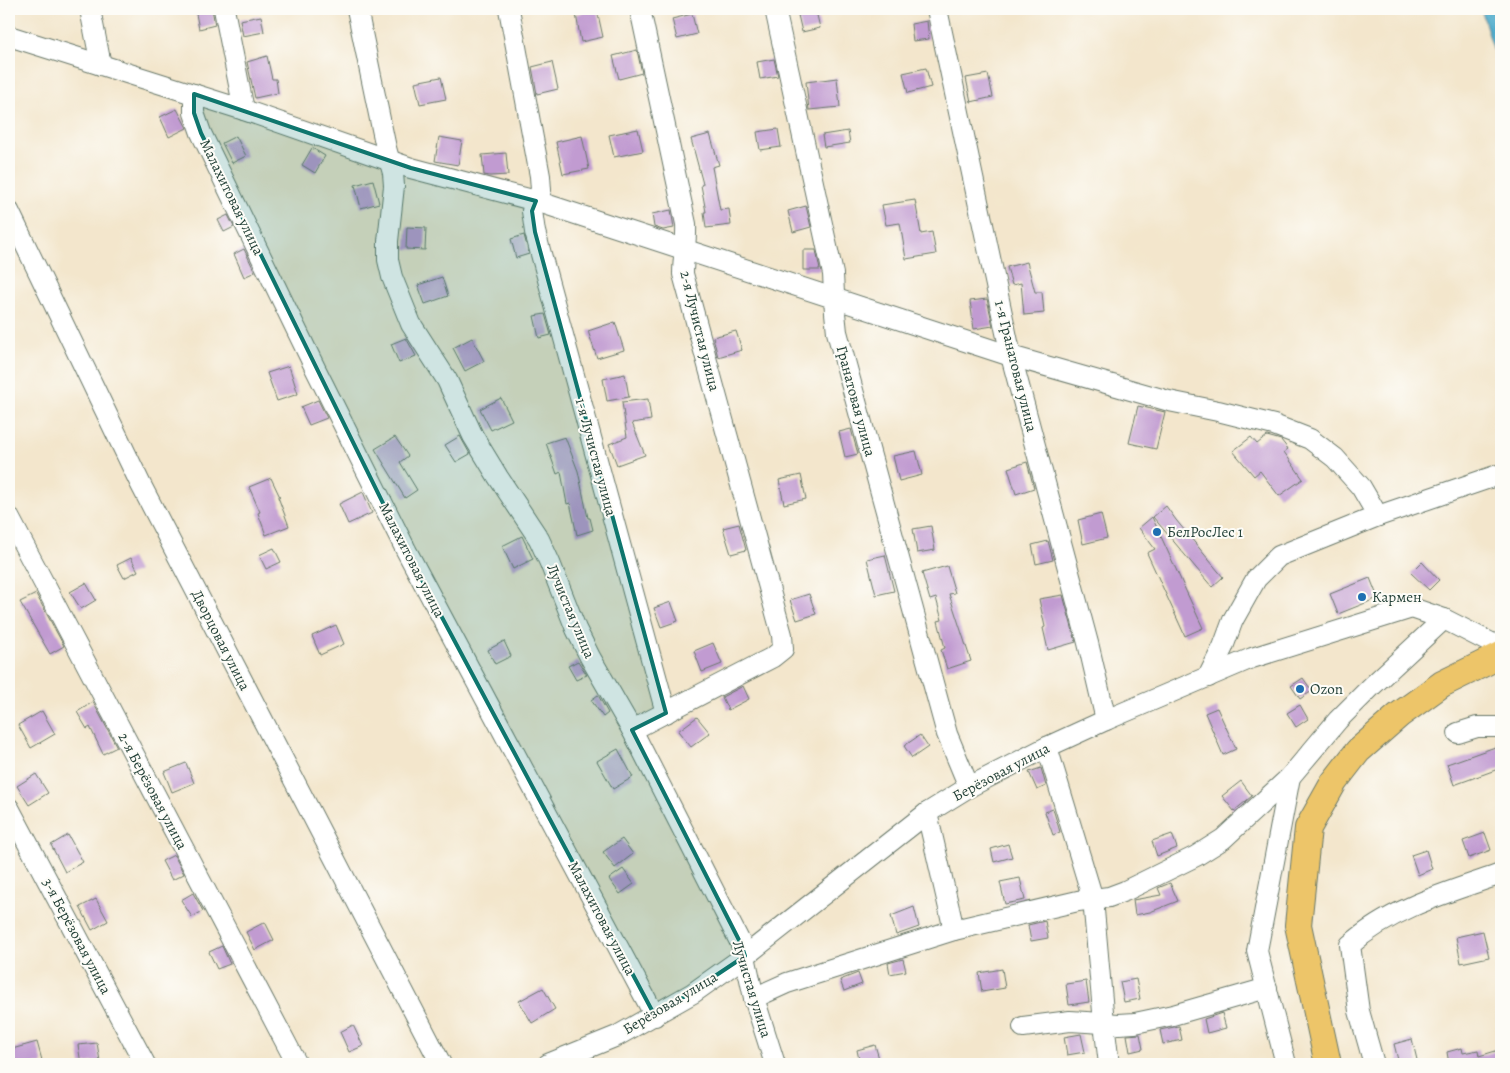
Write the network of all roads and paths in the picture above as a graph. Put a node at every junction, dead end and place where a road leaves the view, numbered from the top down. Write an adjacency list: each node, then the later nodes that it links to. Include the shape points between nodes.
1 (90, 9): 9 (street)
2 (224, 9): 11 (street)
3 (357, 9): 12 (street, Лучистая улица)
4 (509, 9): 13 (street, 1-я Лучистая улица, via 540,176 541,190)
5 (640, 9): 15 (street, 2-я Лучистая улица, via 686,224)
6 (776, 9): 16 (street, Гранатовая улица, via 833,274)
7 (936, 9): 17 (street, 1-я Гранатовая улица)
8 (9, 36): 9 (street)
9 (101, 66): 10 (street)
10 (194, 94): 11 (street); 41 (street, Малахитовая улица, via 194,113 201,132 406,550)
11 (244, 110): 12 (street)
12 (390, 160): 13 (street); 28 (street, Лучистая улица, via 394,186 388,260 411,324 447,380 483,452 539,539 590,657)
13 (536, 201): 15 (street); 25 (street, 1-я Лучистая улица, via 532,210 535,232)
14 (9, 211): 46 (street, Дворцовая улица, via 141,485)
15 (686, 250): 16 (street); 25 (street, 2-я Лучистая улица, via 684,274 780,625 783,649)
16 (835, 300): 17 (street); 32 (street, Гранатовая улица, via 837,332 944,724)
17 (1012, 356): 19 (street, via 1169,401 1274,426 1310,439 1335,458 1361,487); 26 (street, 1-я Гранатовая улица)
18 (1501, 474): 19 (street)
19 (1378, 516): 24 (street, via 1279,556 1256,579 1233,620)
20 (9, 517): 45 (street, 2-я Берёзовая улица)
21 (1444, 619): 22 (street, Берёзовая улица); 24 (street, Берёзовая улица, via 1412,608 1252,658); 31 (street, via 1338,720)
22 (1501, 648)
23 (1501, 655): 51 (main road, via 1442,684 1399,715 1358,751 1334,782 1308,828 1298,926)
24 (1208, 677): 26 (street, Берёзовая улица)
25 (666, 713): 28 (street)
26 (1106, 720): 30 (street, Берёзовая улица)
27 (1501, 727): 29 (street, via 1477,727)
28 (632, 730): 38 (street, Лучистая улица)
29 (1458, 733)
30 (1047, 747): 32 (street, Берёзовая улица); 36 (street)
31 (1290, 777): 36 (street, via 1223,839 1196,856 1125,891); 39 (street, via 1257,951)
32 (969, 787): 34 (street, Берёзовая улица)
33 (9, 808): 44 (street, 3-я Берёзовая улица)
34 (927, 813): 37 (street); 38 (street, Берёзовая улица)
35 (1501, 874): 52 (street, via 1428,900 1366,930 1350,945 1359,1011)
36 (1093, 899): 37 (street); 42 (street)
37 (954, 930): 40 (street, via 787,983)
38 (745, 956): 40 (street, Лучистая улица); 41 (street, Берёзовая улица)
39 (1267, 988): 42 (street, via 1173,1015 1135,1023); 50 (street)
40 (754, 998): 48 (street, Лучистая улица)
41 (655, 1016): 47 (street, Берёзовая улица, via 617,1036)
42 (1104, 1023): 43 (street, via 1070,1021); 49 (street)
43 (1023, 1027)
44 (145, 1064)
45 (297, 1064)
46 (440, 1064)
47 (548, 1064)
48 (775, 1064)
49 (1109, 1064)
50 (1286, 1064)
51 (1328, 1064)
52 (1374, 1064)

